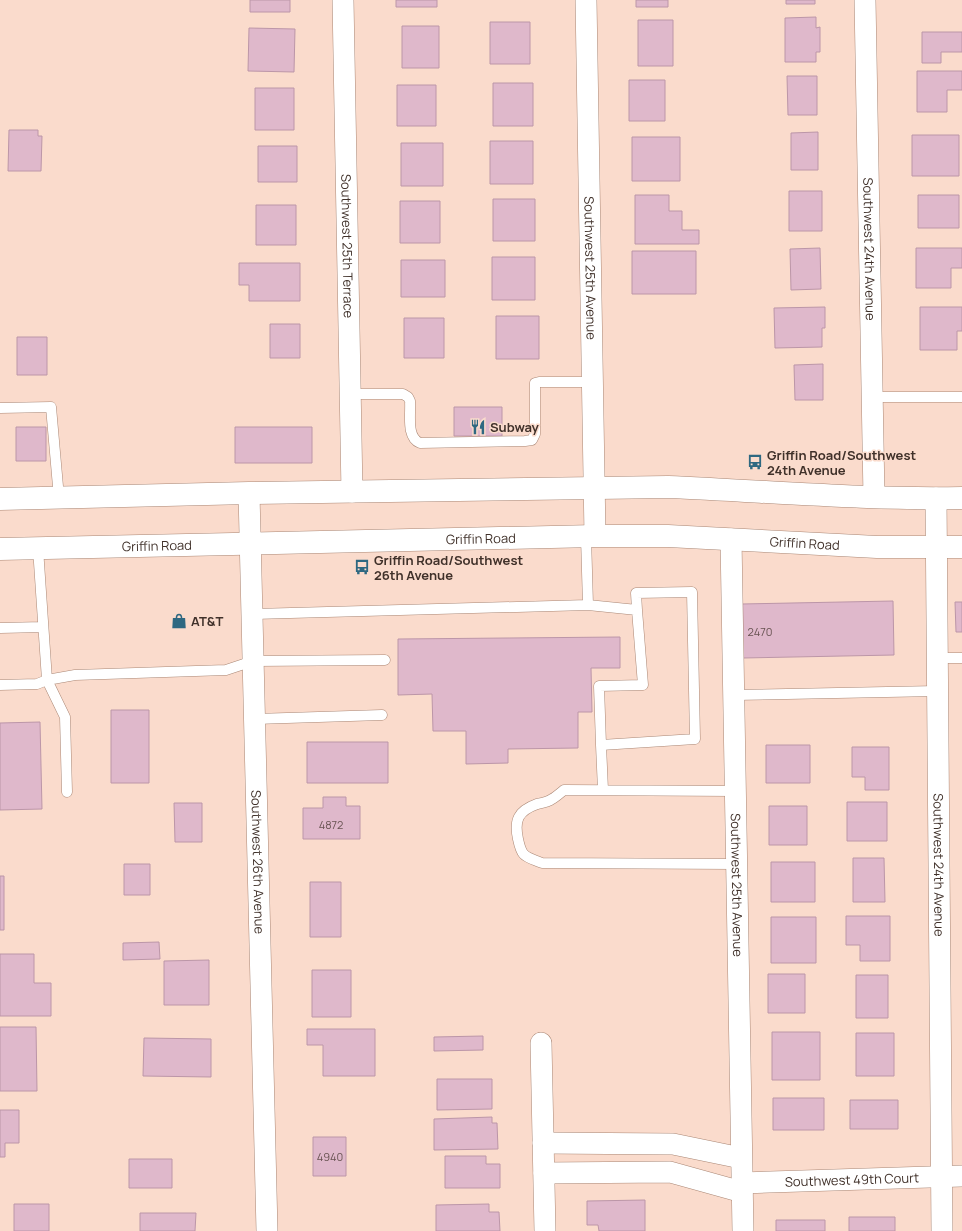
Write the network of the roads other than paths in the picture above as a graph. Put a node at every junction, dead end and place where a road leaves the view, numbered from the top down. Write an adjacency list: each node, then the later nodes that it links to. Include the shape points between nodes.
1 (343, 0): 5 (street, Southwest 25th Terrace)
2 (586, 0): 4 (street, Southwest 25th Avenue)
3 (865, 0): 6 (street, Southwest 24th Avenue)
4 (592, 382): 5 (lane, via 535,383 535,434 532,440 525,441 420,443 411,435 408,397 403,394); 9 (street, Southwest 25th Avenue)
5 (350, 394): 10 (street, Southwest 25th Terrace)
6 (872, 397): 7 (lane); 12 (street, Southwest 24th Avenue)
7 (962, 397)
8 (0, 408): 13 (lane, via 51,407)
9 (594, 488): 10 (main road); 12 (main road, via 676,488); 17 (street, Southwest 25th Avenue)
10 (352, 492): 11 (main road)
11 (249, 493): 13 (main road); 19 (street, Southwest 26th Avenue)
12 (874, 497): 14 (main road)
13 (59, 498): 16 (main road)
14 (936, 498): 15 (main road); 20 (street, Southwest 24th Avenue)
15 (962, 498)
16 (0, 499)
17 (591, 537): 18 (main road, Griffin Road, via 668,536); 19 (main road, Griffin Road); 24 (lane)
18 (731, 539): 20 (main road, Griffin Road, via 877,547); 36 (street, Southwest 25th Avenue)
19 (250, 543): 22 (main road, Griffin Road); 26 (street, Southwest 26th Avenue)
20 (936, 547): 21 (main road, Griffin Road); 29 (street, Southwest 24th Avenue)
21 (962, 547)
22 (38, 548): 23 (main road, Griffin Road); 28 (lane)
23 (0, 549)
24 (588, 605): 25 (lane); 26 (lane)
25 (637, 610): 39 (lane, via 643,685 599,686); 39 (lane, via 636,593 692,592 695,739)
26 (252, 614): 32 (street, Southwest 26th Avenue)
27 (0, 628): 28 (lane)
28 (43, 628): 33 (lane)
29 (937, 658): 30 (lane); 35 (street, Southwest 24th Avenue)
30 (962, 658)
31 (385, 660): 32 (lane)
32 (253, 661): 33 (lane, via 226,670 75,675); 38 (street, Southwest 26th Avenue)
33 (47, 680): 34 (lane, via 37,684); 42 (lane, via 65,717)
34 (0, 685)
35 (937, 691): 36 (lane); 51 (street, Southwest 24th Avenue)
36 (734, 695): 41 (street, Southwest 25th Avenue)
37 (382, 715): 38 (lane)
38 (255, 719): 53 (street, Southwest 26th Avenue)
39 (601, 745): 40 (lane)
40 (603, 790): 41 (lane); 43 (lane, via 564,790 551,800 521,813 516,820 516,827 521,852 542,863)
41 (735, 791): 43 (street, Southwest 25th Avenue)
42 (67, 792)
43 (736, 864): 47 (street, Southwest 25th Avenue)
44 (542, 1043): 45 (street)
45 (543, 1143): 46 (street); 49 (street)
46 (616, 1144): 47 (street, via 673,1144); 48 (street)
47 (741, 1158): 52 (street, Southwest 25th Avenue)
48 (617, 1172): 49 (street, Southwest 49th Court); 52 (street, Southwest 49th Court, via 670,1172)
49 (544, 1173): 54 (street)
50 (962, 1176): 51 (street, Southwest 49th Court)
51 (941, 1177): 52 (street, Southwest 49th Court); 56 (street, Southwest 24th Avenue)
52 (742, 1187): 55 (street, Southwest 25th Avenue)
53 (267, 1231)
54 (545, 1231)
55 (742, 1231)
56 (942, 1231)

